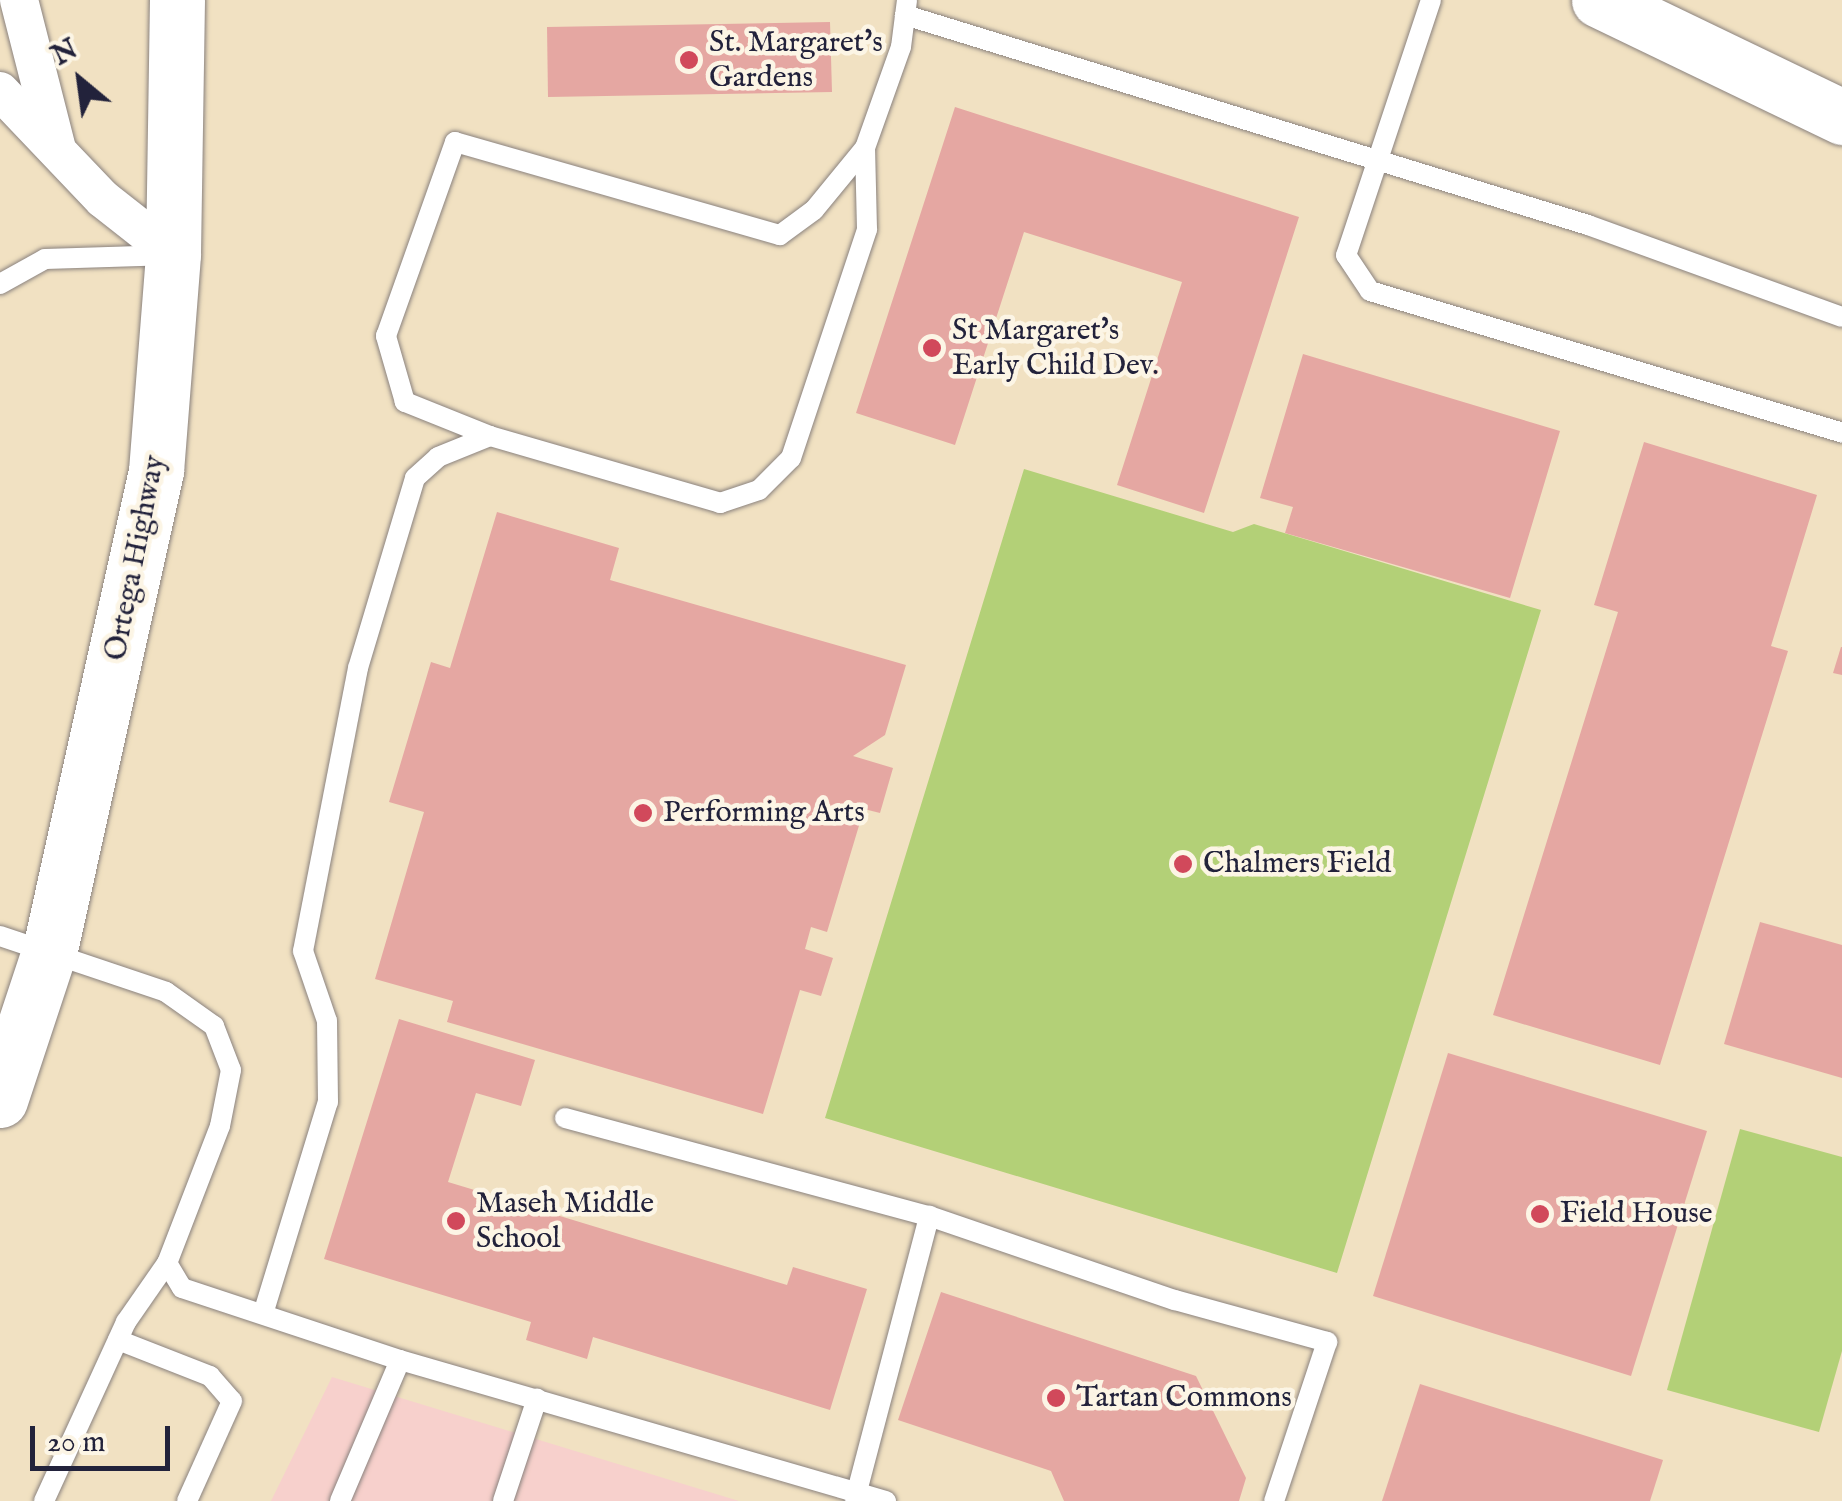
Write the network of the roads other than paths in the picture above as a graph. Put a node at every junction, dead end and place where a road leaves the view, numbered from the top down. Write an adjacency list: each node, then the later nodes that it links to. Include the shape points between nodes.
1 (19, 0): 9 (street)
2 (176, 0): 11 (main road, Ortega Highway)
3 (1431, 0): 10 (lane)
4 (1599, 0): 7 (main road)
5 (906, 7): 8 (lane, via 901,48); 10 (lane)
6 (0, 91): 9 (street)
7 (1842, 117)
8 (865, 148): 15 (lane, via 867,229 792,458 759,490 720,502); 15 (lane, via 814,210 780,235 455,142 386,336 405,402)
9 (58, 151): 11 (street)
10 (1382, 160): 13 (lane); 14 (lane, via 1346,255 1370,291)
11 (173, 254): 12 (lane, via 45,259); 16 (main road, Ortega Highway, via 156,471)
12 (0, 284)
13 (1842, 316)
14 (1842, 434)
15 (490, 436): 21 (lane, via 438,457 416,478 358,668 303,951 332,1051 328,1102)
16 (25, 942): 17 (main road, Ortega Highway); 20 (lane, via 166,992 214,1026 231,1070 220,1126)
17 (0, 1100)
18 (565, 1118): 19 (lane)
19 (929, 1216): 25 (lane); 31 (lane, via 1176,1300 1326,1342)
20 (168, 1262): 21 (lane, via 182,1288); 22 (lane)
21 (263, 1314): 23 (lane)
22 (118, 1340): 26 (lane); 27 (lane, via 210,1376 232,1401)
23 (400, 1360): 24 (lane); 28 (lane)
24 (538, 1399): 25 (lane); 29 (lane)
25 (856, 1496): 30 (lane)
26 (44, 1501)
27 (187, 1501)
28 (340, 1501)
29 (503, 1501)
30 (886, 1501)
31 (1274, 1501)

